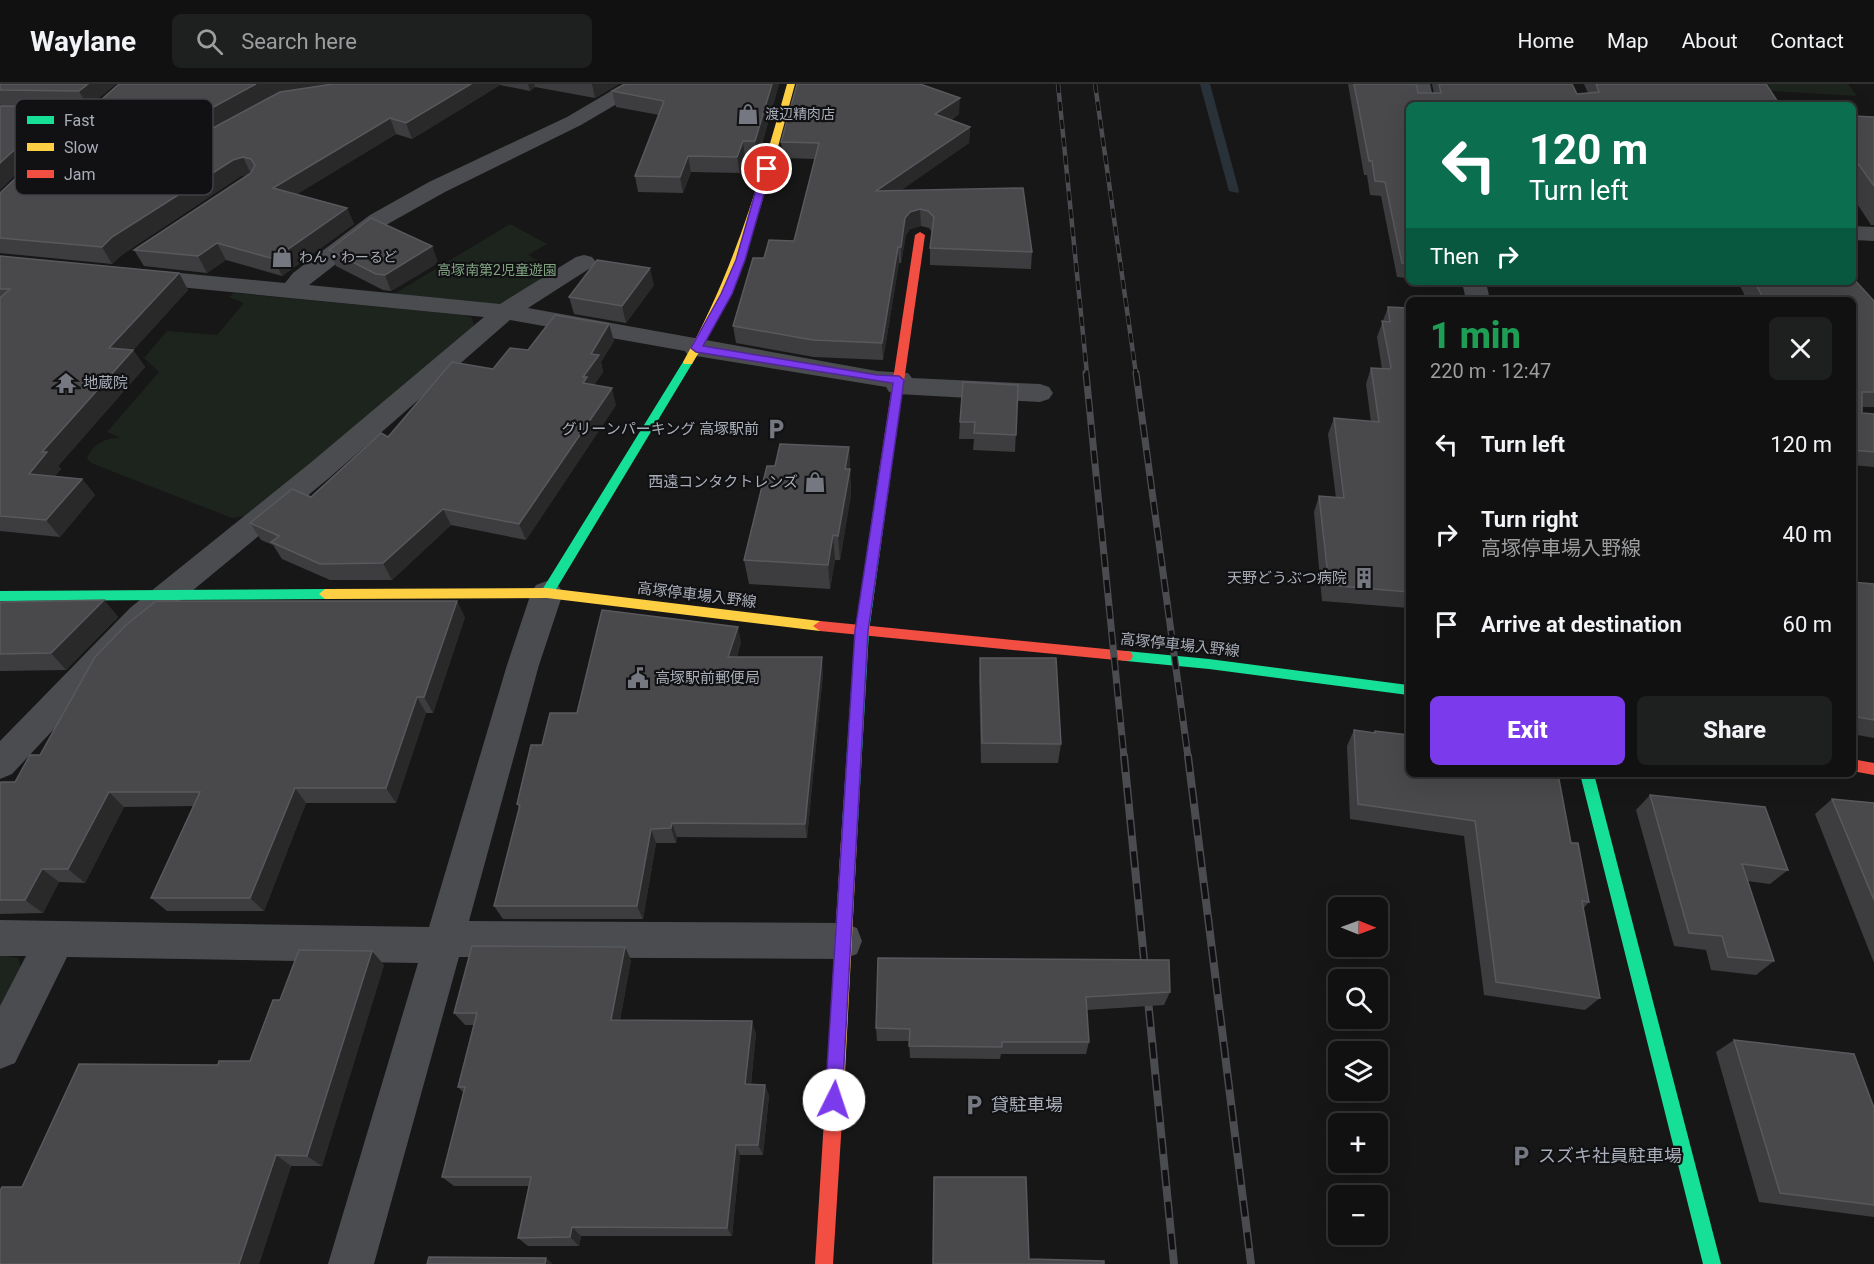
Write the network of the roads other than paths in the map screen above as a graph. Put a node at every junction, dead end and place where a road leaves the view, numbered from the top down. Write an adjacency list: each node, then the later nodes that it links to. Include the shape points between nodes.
1 (132, 84): 5 (street)
2 (637, 84): 14 (street, via 574,121 378,220 302,278)
3 (791, 84): 16 (street, via 741,260)
4 (1420, 84): 6 (street)
5 (114, 99)
6 (1424, 102)
7 (15, 191): 8 (street)
8 (0, 205)
9 (1856, 233): 10 (street)
10 (1874, 234)
11 (920, 235): 17 (street)
12 (141, 255): 14 (street, via 119,274)
13 (584, 262): 15 (street)
14 (291, 291): 15 (street)
15 (505, 312): 16 (street); 20 (street)
16 (697, 347): 17 (street); 19 (street)
17 (898, 383): 18 (street); 22 (street)
18 (1040, 393)
19 (547, 593): 20 (street, 高塚停車場入野線); 22 (street, 高塚停車場入野線); 31 (street)
20 (168, 594): 21 (street, 高塚停車場入野線); 24 (street, via 141,616)
21 (0, 596)
22 (862, 631): 23 (street, 高塚停車場入野線, via 1187,662); 30 (street)
23 (1406, 690)
24 (0, 764)
25 (1856, 766): 26 (street)
26 (1874, 769)
27 (1588, 777): 35 (street)
28 (0, 938): 29 (street)
29 (56, 938): 31 (street); 32 (street)
30 (843, 941): 31 (street); 34 (street)
31 (444, 942): 33 (street)
32 (0, 1048)
33 (351, 1264)
34 (824, 1264)
35 (1712, 1264)

